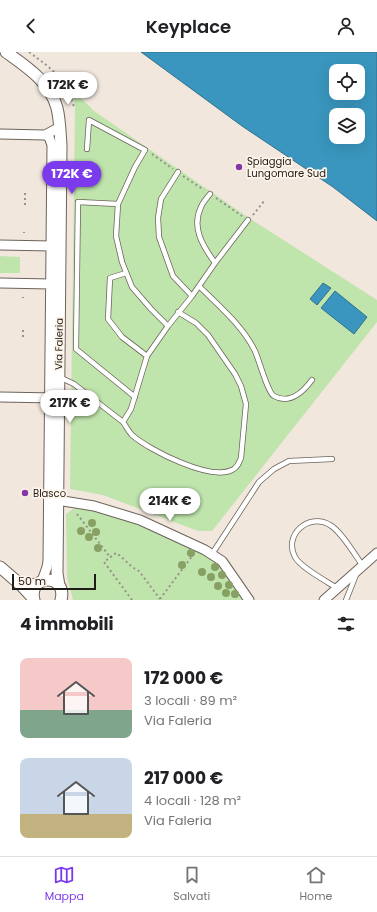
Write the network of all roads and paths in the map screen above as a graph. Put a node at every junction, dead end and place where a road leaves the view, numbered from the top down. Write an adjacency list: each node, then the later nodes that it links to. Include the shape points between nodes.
1 (6, 52): 4 (street, Via Faleria, via 40,79 50,92 57,109)
2 (29, 52): 3 (path, via 56,72 70,94)
3 (74, 107)
4 (60, 127): 6 (street); 19 (street, Via Faleria)
5 (0, 134): 6 (street)
6 (46, 135): 17 (street, Via Faleria, via 50,137 52,145)
7 (87, 149): 8 (lane, via 89,120)
8 (145, 150): 9 (path); 13 (lane, via 134,167)
9 (178, 172): 11 (path); 24 (lane, via 161,199 159,237 173,276)
10 (25, 193): 14 (path)
11 (210, 194): 15 (path); 18 (lane, via 201,206 196,220 198,236)
12 (265, 200): 15 (path)
13 (118, 204): 20 (lane, via 116,236); 33 (lane, via 78,202 76,349)
14 (25, 205)
15 (248, 220): 18 (lane)
16 (0, 245): 17 (street)
17 (51, 246): 19 (street, Via Faleria)
18 (215, 263): 23 (lane)
19 (56, 265): 22 (street, Via Faleria); 30 (street, Via Faleria)
20 (126, 273): 26 (lane, via 132,287); 29 (lane, via 110,278 108,319 122,337)
21 (0, 283): 22 (street)
22 (51, 284): 30 (street, Via Faleria)
23 (199, 286): 24 (lane); 31 (lane, via 234,320 246,336 273,396 283,399 295,397 304,391)
24 (192, 296): 25 (lane)
25 (178, 312): 26 (lane); 36 (lane, via 196,323 208,335 241,386 246,404 241,458 238,465 226,472 197,469 148,446 131,434)
26 (168, 326): 29 (lane)
27 (23, 328): 28 (path)
28 (22, 337)
29 (147, 356): 33 (lane)
30 (54, 378): 34 (street, Via Faleria); 35 (lane, via 69,381)
31 (312, 380)
32 (0, 397): 34 (street)
33 (135, 397): 36 (lane)
34 (54, 398): 35 (lane, via 88,398 100,408); 38 (street, Via Faleria)
35 (105, 408): 36 (lane)
36 (123, 422)
37 (332, 458): 42 (lane, via 289,461 274,469 259,482)
38 (53, 501): 42 (street, via 94,506 140,520); 46 (street, Via Faleria, via 48,561); 49 (street, Via Faleria, via 57,573)
39 (75, 511): 43 (path)
40 (197, 550): 51 (path)
41 (377, 553): 45 (street)
42 (212, 554): 53 (street, via 222,562)
43 (110, 557): 51 (path, via 116,553 125,559 139,571); 52 (path, via 104,562)
44 (0, 567): 47 (street)
45 (360, 568): 48 (street); 48 (lane, via 332,526 319,521 302,525 292,540 294,556 301,564); 55 (lane)
46 (40, 583): 47 (street); 49 (street, via 51,580); 50 (street, via 34,590)
47 (22, 586): 50 (street)
48 (337, 588): 54 (street)
49 (62, 595)
50 (34, 599)
51 (159, 599)
52 (132, 600)
53 (249, 600)
54 (324, 600)
55 (346, 600)

